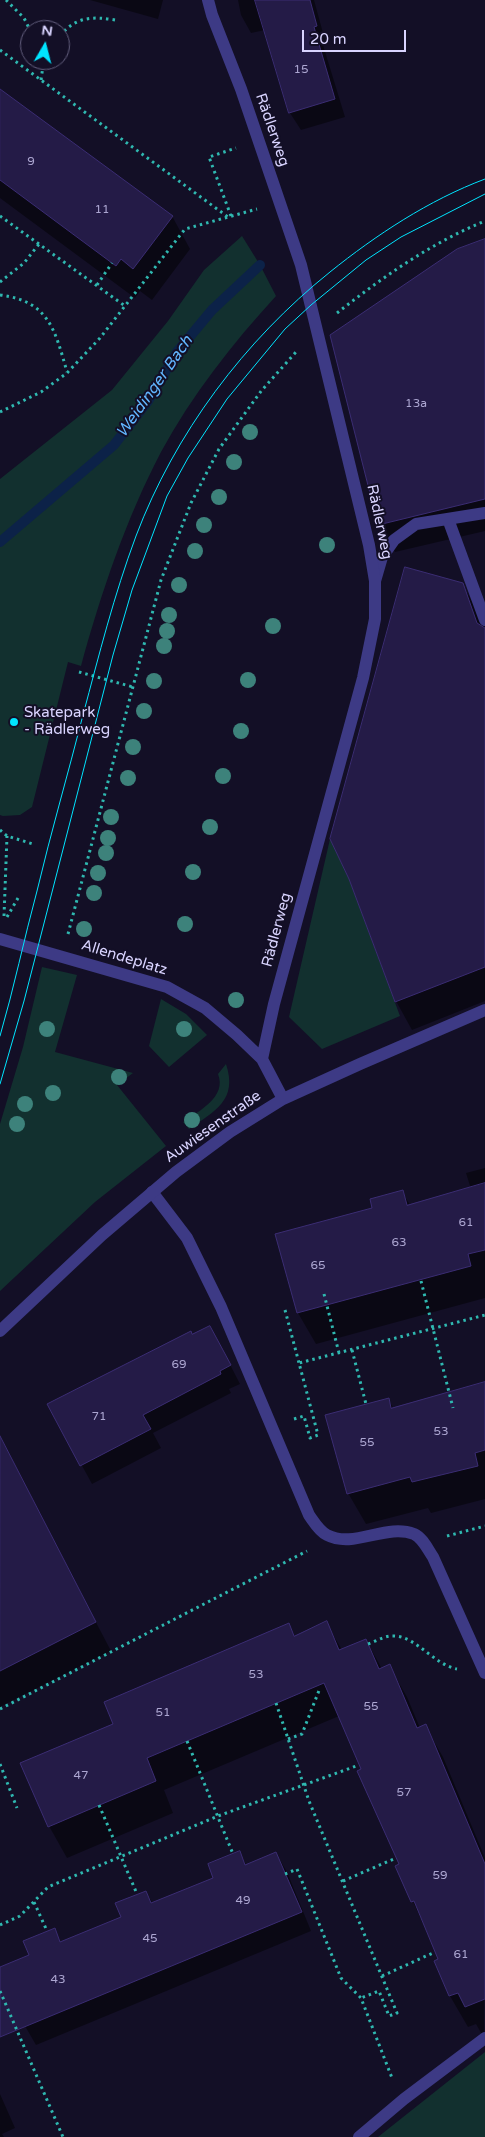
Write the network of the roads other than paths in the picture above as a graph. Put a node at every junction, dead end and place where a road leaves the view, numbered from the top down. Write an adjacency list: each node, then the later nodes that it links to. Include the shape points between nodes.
1 (208, 0): 4 (street, Rädlerweg, via 301,265)
2 (485, 513): 3 (street)
3 (448, 519): 4 (street, via 416,524 394,540 382,557); 5 (street)
4 (375, 580): 8 (street, Rädlerweg, via 375,619 363,678)
5 (485, 620)
6 (0, 939): 8 (street, Allendeplatz, via 167,987 204,1008)
7 (485, 1010): 9 (street, Auwiesenstraße)
8 (262, 1059): 9 (street, Allendeplatz)
9 (283, 1099): 10 (street, Auwiesenstraße, via 230,1132)
10 (152, 1192): 11 (street, Auwiesenstraße); 12 (street, via 187,1238 221,1307 309,1515 327,1535 352,1538 394,1531 415,1534 434,1557)
11 (0, 1331)
12 (483, 1669)
13 (485, 2038): 14 (street)
14 (359, 2137)

